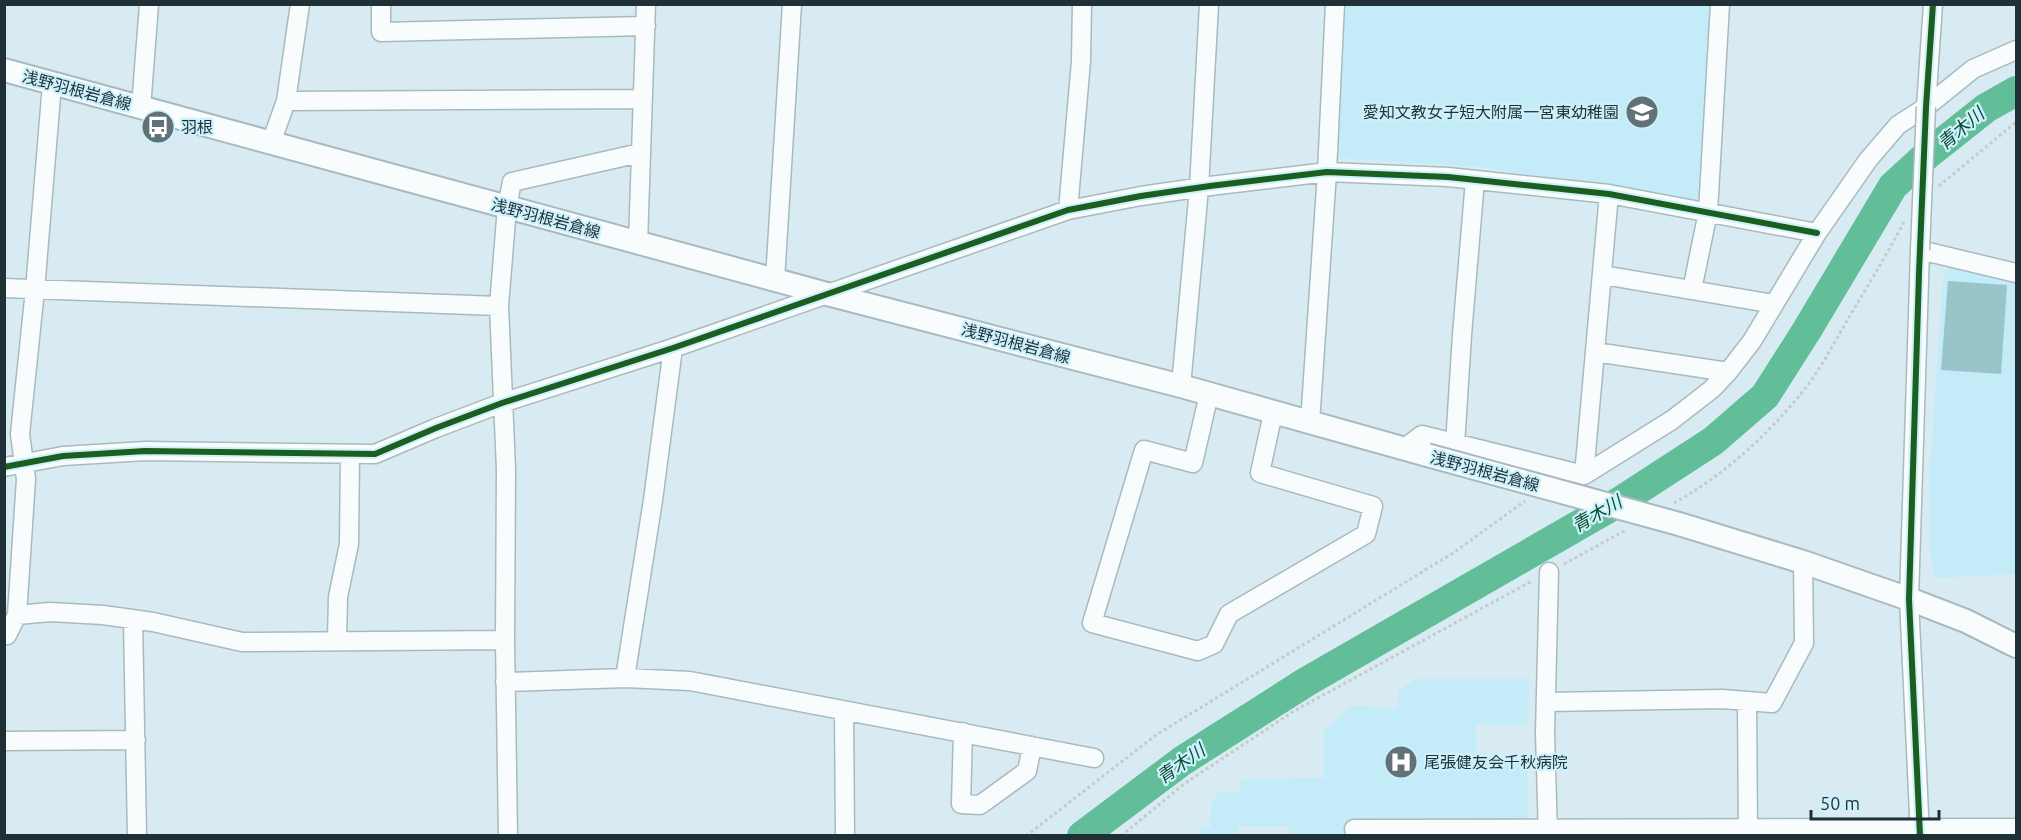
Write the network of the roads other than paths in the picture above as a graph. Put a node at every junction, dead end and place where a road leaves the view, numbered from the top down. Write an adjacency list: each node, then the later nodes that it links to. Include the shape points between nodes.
1 (149, 4): 18 (street)
2 (300, 4): 16 (street)
3 (381, 4): 11 (street, via 381,32)
4 (646, 4): 11 (street)
5 (792, 4): 33 (street)
6 (1082, 4): 26 (street)
7 (1209, 4): 23 (street)
8 (1335, 4): 21 (street)
9 (1720, 4): 27 (street)
10 (1933, 4): 17 (street)
11 (646, 26): 15 (street)
12 (2016, 51): 17 (street, via 1973,69)
13 (4, 70): 14 (main road, 浅野羽根岩倉線)
14 (52, 84): 18 (main road, 浅野羽根岩倉線); 35 (street)
15 (643, 99): 16 (street); 20 (street)
16 (285, 100): 19 (street)
17 (1926, 107): 28 (street, via 1898,125); 30 (street, bridge)
18 (141, 108): 19 (main road, 浅野羽根岩倉線)
19 (271, 143): 25 (main road, 浅野羽根岩倉線)
20 (640, 153): 25 (street, via 512,182); 29 (street)
21 (1327, 172): 22 (street); 23 (street); 47 (street)
22 (1475, 180): 24 (street); 48 (street)
23 (1198, 188): 26 (street); 43 (street)
24 (1609, 194): 27 (street); 32 (street)
25 (507, 207): 29 (main road, 浅野羽根岩倉線); 39 (street)
26 (1068, 210): 37 (street)
27 (1708, 213): 28 (street); 36 (street)
28 (1817, 233): 38 (street)
29 (638, 243): 33 (main road, 浅野羽根岩倉線)
30 (1920, 250): 31 (street); 56 (street)
31 (2016, 273)
32 (1603, 275): 36 (street); 41 (street)
33 (775, 280): 37 (main road, 浅野羽根岩倉線)
34 (4, 288): 35 (street)
35 (35, 290): 39 (street); 51 (street, via 20,434)
36 (1692, 290): 38 (street)
37 (827, 294): 40 (street); 43 (main road, 浅野羽根岩倉線)
38 (1774, 304): 42 (street)
39 (500, 306): 45 (street)
40 (673, 348): 45 (street); 63 (street)
41 (1595, 352): 42 (street); 53 (street)
42 (1728, 372): 53 (street, via 1672,420)
43 (1181, 386): 44 (main road, 浅野羽根岩倉線)
44 (1209, 394): 46 (main road, 浅野羽根岩倉線); 46 (street, via 1193,463 1144,450 1092,623 1198,651 1214,644 1229,614 1366,534 1372,506 1260,473)
45 (502, 404): 50 (street, via 375,454); 61 (street, via 506,469)
46 (1273, 413): 47 (main road, 浅野羽根岩倉線)
47 (1310, 423): 49 (main road, 浅野羽根岩倉線)
48 (1455, 445): 49 (street, via 1422,435); 53 (street)
49 (1402, 449): 54 (main road, 浅野羽根岩倉線, bridge)
50 (350, 454): 51 (street, via 145,451 63,456); 60 (street, via 349,544 338,597)
51 (24, 463): 52 (street); 57 (street)
52 (4, 467)
53 (1584, 476)
54 (1803, 562): 56 (main road, 浅野羽根岩倉線); 65 (street, via 1804,643 1772,703)
55 (1549, 572): 66 (street)
56 (1909, 599): 62 (main road, 浅野羽根岩倉線); 76 (street)
57 (17, 615): 58 (street, via 50,612); 59 (street)
58 (133, 619): 60 (street, via 242,642); 69 (street)
59 (4, 635)
60 (337, 640): 61 (street)
61 (505, 640): 64 (street)
62 (2016, 646)
63 (625, 678): 64 (street); 67 (street, via 690,681)
64 (505, 682): 78 (street)
65 (1747, 701): 66 (street); 75 (street)
66 (1546, 702): 74 (street)
67 (844, 711): 68 (street); 79 (street)
68 (963, 732): 71 (street); 71 (street, via 961,804 980,805 1027,771)
69 (136, 740): 70 (street); 77 (street)
70 (4, 741)
71 (1032, 746): 72 (street)
72 (1094, 758)
73 (2016, 828): 76 (street)
74 (1548, 831): 75 (street); 80 (street, via 1354,829)
75 (1748, 832): 76 (street)
76 (1920, 832)
77 (137, 836)
78 (508, 836)
79 (844, 836)
80 (1357, 836)

